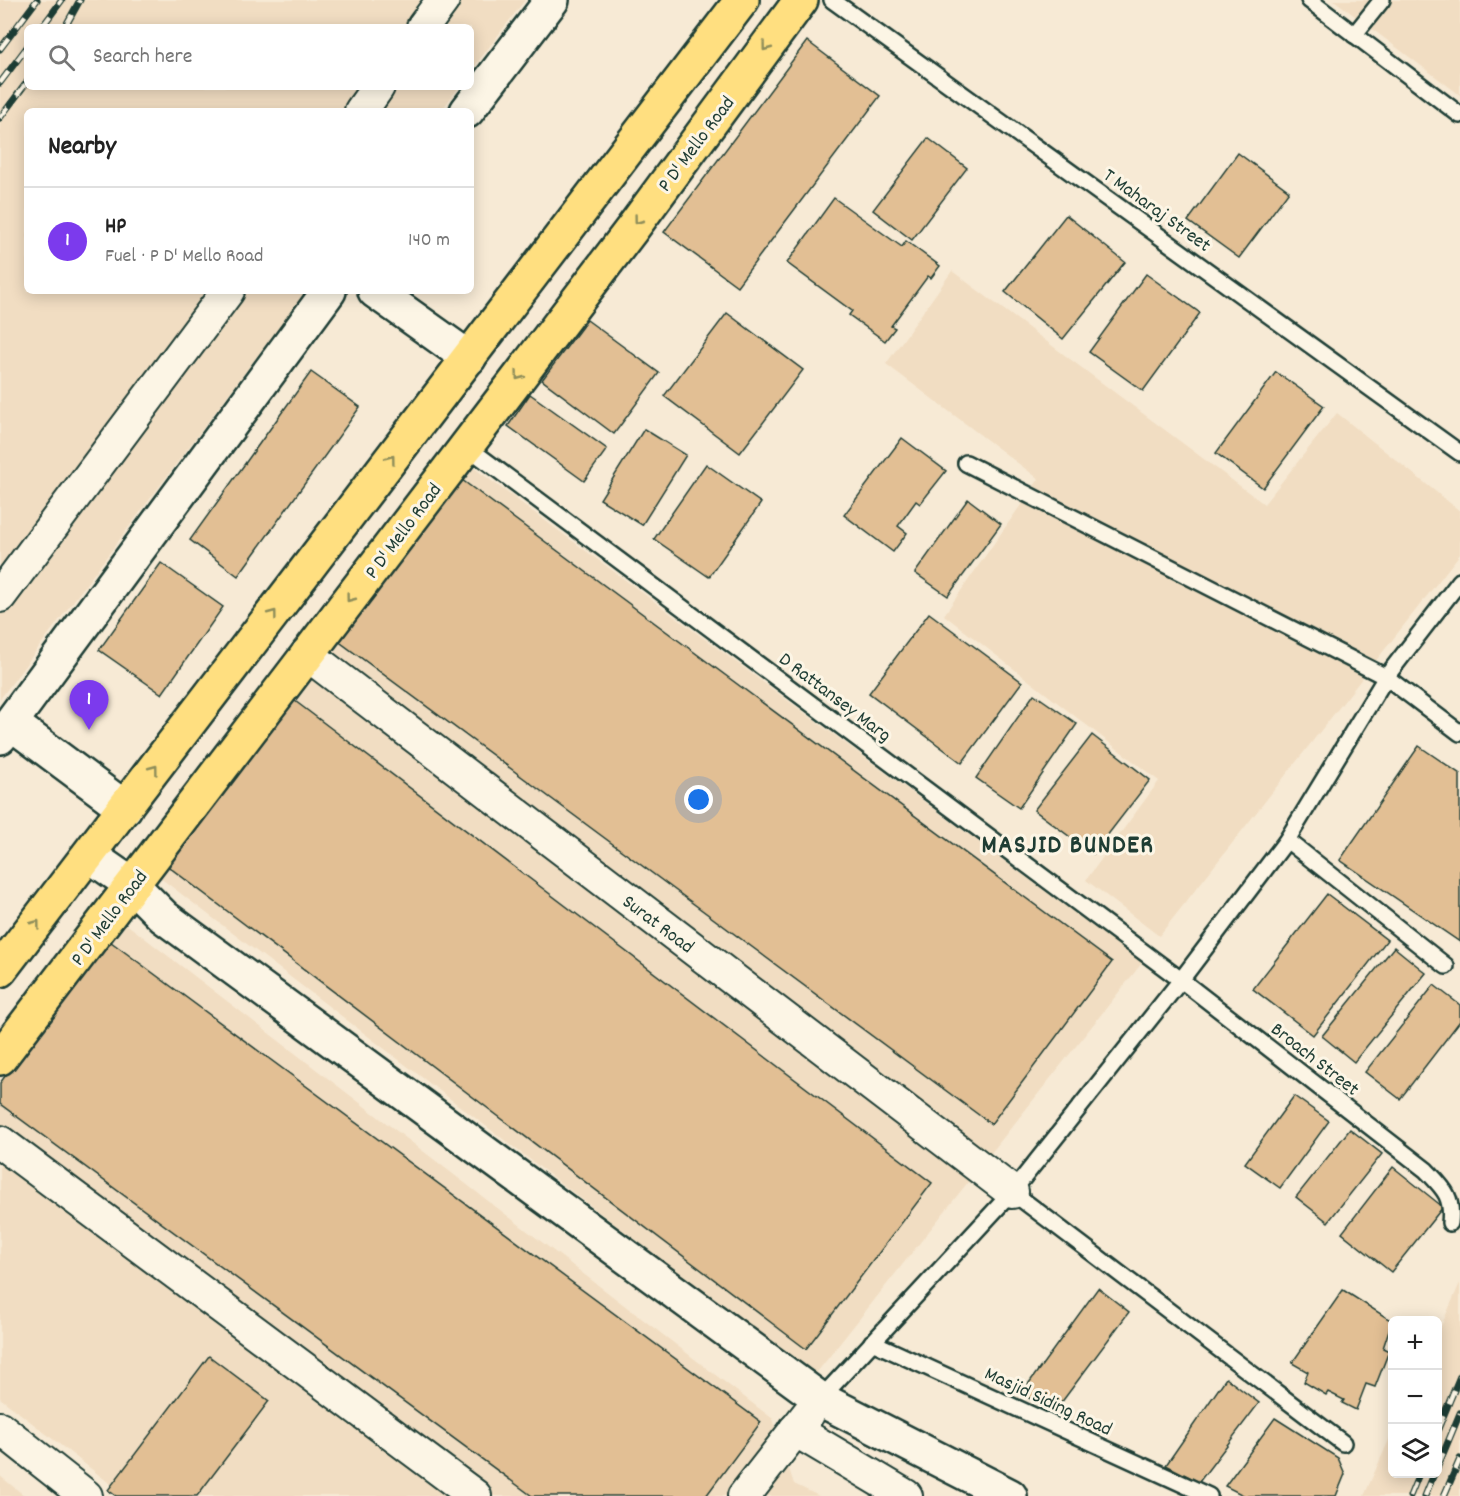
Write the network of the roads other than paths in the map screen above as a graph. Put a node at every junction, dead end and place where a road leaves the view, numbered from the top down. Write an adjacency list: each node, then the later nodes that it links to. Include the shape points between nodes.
1 (443, 0): 8 (street)
2 (552, 0): 12 (street)
3 (742, 0): 17 (main road)
4 (801, 0): 18 (main road, P D' Mello Road, one-way to 18)
5 (832, 0): 19 (lane, T Maharaj Street)
6 (1309, 0): 9 (lane)
7 (1382, 0): 9 (lane)
8 (425, 24)
9 (1354, 34): 13 (lane)
10 (376, 90): 11 (street)
11 (363, 108)
12 (468, 108)
13 (1460, 115)
14 (226, 294): 22 (street)
15 (327, 294): 25 (street)
16 (379, 294): 17 (street)
17 (469, 358): 27 (main road, one-way to 17)
18 (466, 446): 23 (main road, P D' Mello Road, one-way to 23); 33 (lane, D Rattansey Marg)
19 (1460, 453)
20 (966, 463): 24 (lane)
21 (1460, 581): 24 (lane)
22 (0, 596)
23 (307, 654): 30 (main road, P D' Mello Road); 36 (street, Surat Road)
24 (1386, 677): 26 (lane); 28 (lane)
25 (5, 730): 27 (street)
26 (1460, 733)
27 (125, 808): 29 (main road)
28 (1287, 840): 31 (lane); 33 (lane)
29 (89, 855): 30 (street); 32 (main road, one-way to 29)
30 (132, 885): 34 (main road, P D' Mello Road); 39 (street, via 164,917)
31 (1446, 966)
32 (0, 970)
33 (1181, 980): 36 (lane); 37 (lane, Broach Street, via 1426,1170 1447,1193 1452,1208)
34 (0, 1058)
35 (0, 1142): 44 (street)
36 (1012, 1192): 38 (lane); 42 (lane)
37 (1450, 1223)
38 (872, 1342): 39 (lane); 48 (lane, Masjid Siding Road)
39 (820, 1399): 41 (street); 47 (street)
40 (0, 1428): 43 (street)
41 (795, 1431): 45 (street); 46 (street)
42 (1343, 1443)
43 (86, 1496)
44 (475, 1496)
45 (744, 1496)
46 (906, 1496)
47 (1010, 1496)
48 (1209, 1496)

